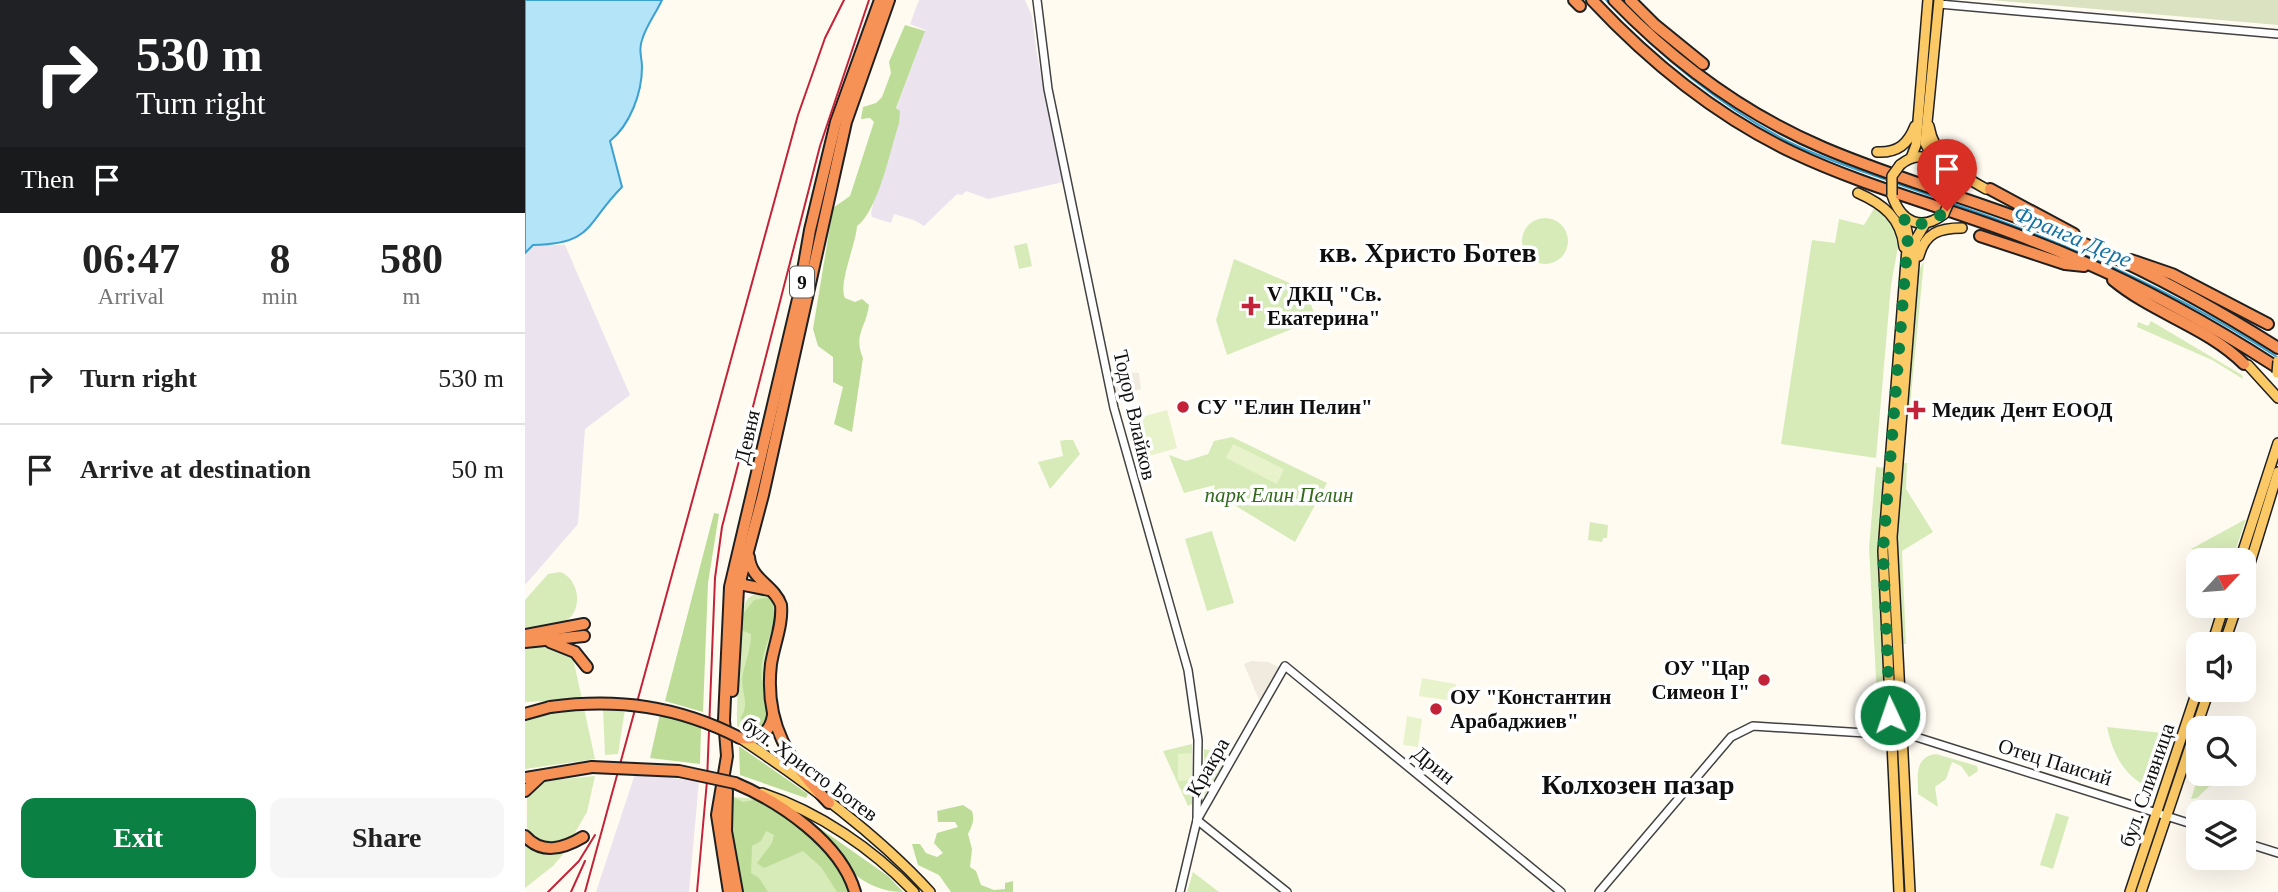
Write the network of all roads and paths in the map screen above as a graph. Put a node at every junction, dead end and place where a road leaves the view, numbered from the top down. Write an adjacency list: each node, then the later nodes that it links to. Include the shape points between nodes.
1 (880, 0): 36 (highway, Девня / 9, via 836,122 733,567)
2 (889, 0): 35 (highway, Девня / 9, via 846,122)
3 (1037, 0): 59 (street, Тодор Влайков, via 1048,89 1114,408 1188,670 1198,740)
4 (1591, 0): 23 (highway, via 1673,77 1782,147)
5 (1614, 0): 21 (highway, via 1684,65 1789,132)
6 (1630, 0): 10 (highway)
7 (1928, 0): 11 (main road)
8 (1939, 2): 9 (street); 11 (main road)
9 (2278, 34)
10 (1703, 64)
11 (1923, 118): 12 (main road, via 1904,145); 13 (main road); 14 (main road, via 1925,147); 15 (main road, via 1952,168)
12 (1877, 152)
13 (1911, 158): 14 (main road); 17 (main road, bridge, via 1892,176 1892,195)
14 (1934, 160): 18 (main road, bridge, via 1950,184 1950,200 1944,214)
15 (1988, 189): 21 (highway)
16 (1858, 193): 22 (main road, via 1882,205 1893,217 1903,239)
17 (1904, 217): 18 (main road); 22 (main road)
18 (1925, 225): 24 (main road, via 1916,236)
19 (1962, 228): 24 (main road, via 1927,237)
20 (1980, 236): 23 (highway, via 2065,264)
21 (2102, 251): 25 (highway, via 2162,270); 26 (highway)
22 (1906, 264): 50 (main road, via 1883,551)
23 (2098, 268): 28 (highway, via 2132,295 2224,345); 29 (highway, via 2196,318)
24 (1913, 275): 51 (main road, via 1892,537)
25 (2272, 326)
26 (2278, 348)
27 (2278, 360): 29 (main road, bridge)
28 (2246, 365): 30 (main road)
29 (2278, 372)
30 (2278, 397)
31 (2278, 443): 33 (main road)
32 (2278, 472): 34 (main road)
33 (2244, 548)
34 (2255, 548)
35 (749, 549): 36 (highway, Девня / 9); 37 (highway, via 751,569)
36 (737, 582): 37 (highway); 38 (highway, Девня / 9); 65 (highway, Девня, via 725,693 727,756 717,814)
37 (764, 587): 38 (highway, via 744,595); 48 (highway, via 780,601 782,612 771,667)
38 (734, 613): 66 (highway, Девня / 9, via 733,761 725,816)
39 (525, 635): 40 (highway, via 584,630)
40 (541, 639): 41 (highway); 43 (highway, via 570,648)
41 (525, 642)
42 (1285, 666): 59 (street, Кракра); 72 (street, Дрин)
43 (587, 667)
44 (2194, 702): 58 (main road, бул. Сливница)
45 (2204, 702): 58 (main road, бул. Сливница)
46 (525, 708): 47 (highway)
47 (547, 708): 49 (highway, бул. Христо Ботев); 52 (highway, бул. Христо Ботев, bridge, via 598,702 638,704 698,719)
48 (773, 712): 52 (highway, via 767,731 755,738); 57 (highway, via 792,763)
49 (525, 714)
50 (1891, 733): 51 (street, Отец Паисий); 73 (street, Отец Паисий, via 1753,726 1738,732); 74 (main road)
51 (1902, 734): 58 (street, Отец Паисий); 75 (main road)
52 (740, 738): 57 (main road, бул. Христо Ботев)
53 (547, 773): 54 (highway, бул. Христо Ботев); 55 (highway, бул. Христо Ботев, bridge, via 592,767 668,770); 56 (highway)
54 (525, 778)
55 (738, 785): 67 (highway, via 817,837 845,870); 68 (main road, бул. Христо Ботев, via 822,820 872,854)
56 (525, 791)
57 (829, 803): 69 (main road, бул. Христо Ботев)
58 (2162, 813): 60 (street, Отец Паисий); 76 (main road, бул. Сливница); 77 (main road, бул. Сливница)
59 (1197, 820): 70 (street, Кракра); 71 (street)
60 (2186, 822)
61 (525, 836): 62 (highway, via 551,849)
62 (583, 837)
63 (2256, 846): 64 (street)
64 (2278, 853)
65 (729, 892)
66 (737, 892)
67 (855, 892)
68 (914, 892)
69 (930, 892)
70 (1180, 892)
71 (1287, 892)
72 (1560, 892)
73 (1599, 892)
74 (1899, 892)
75 (1910, 892)
76 (2130, 892)
77 (2141, 892)

